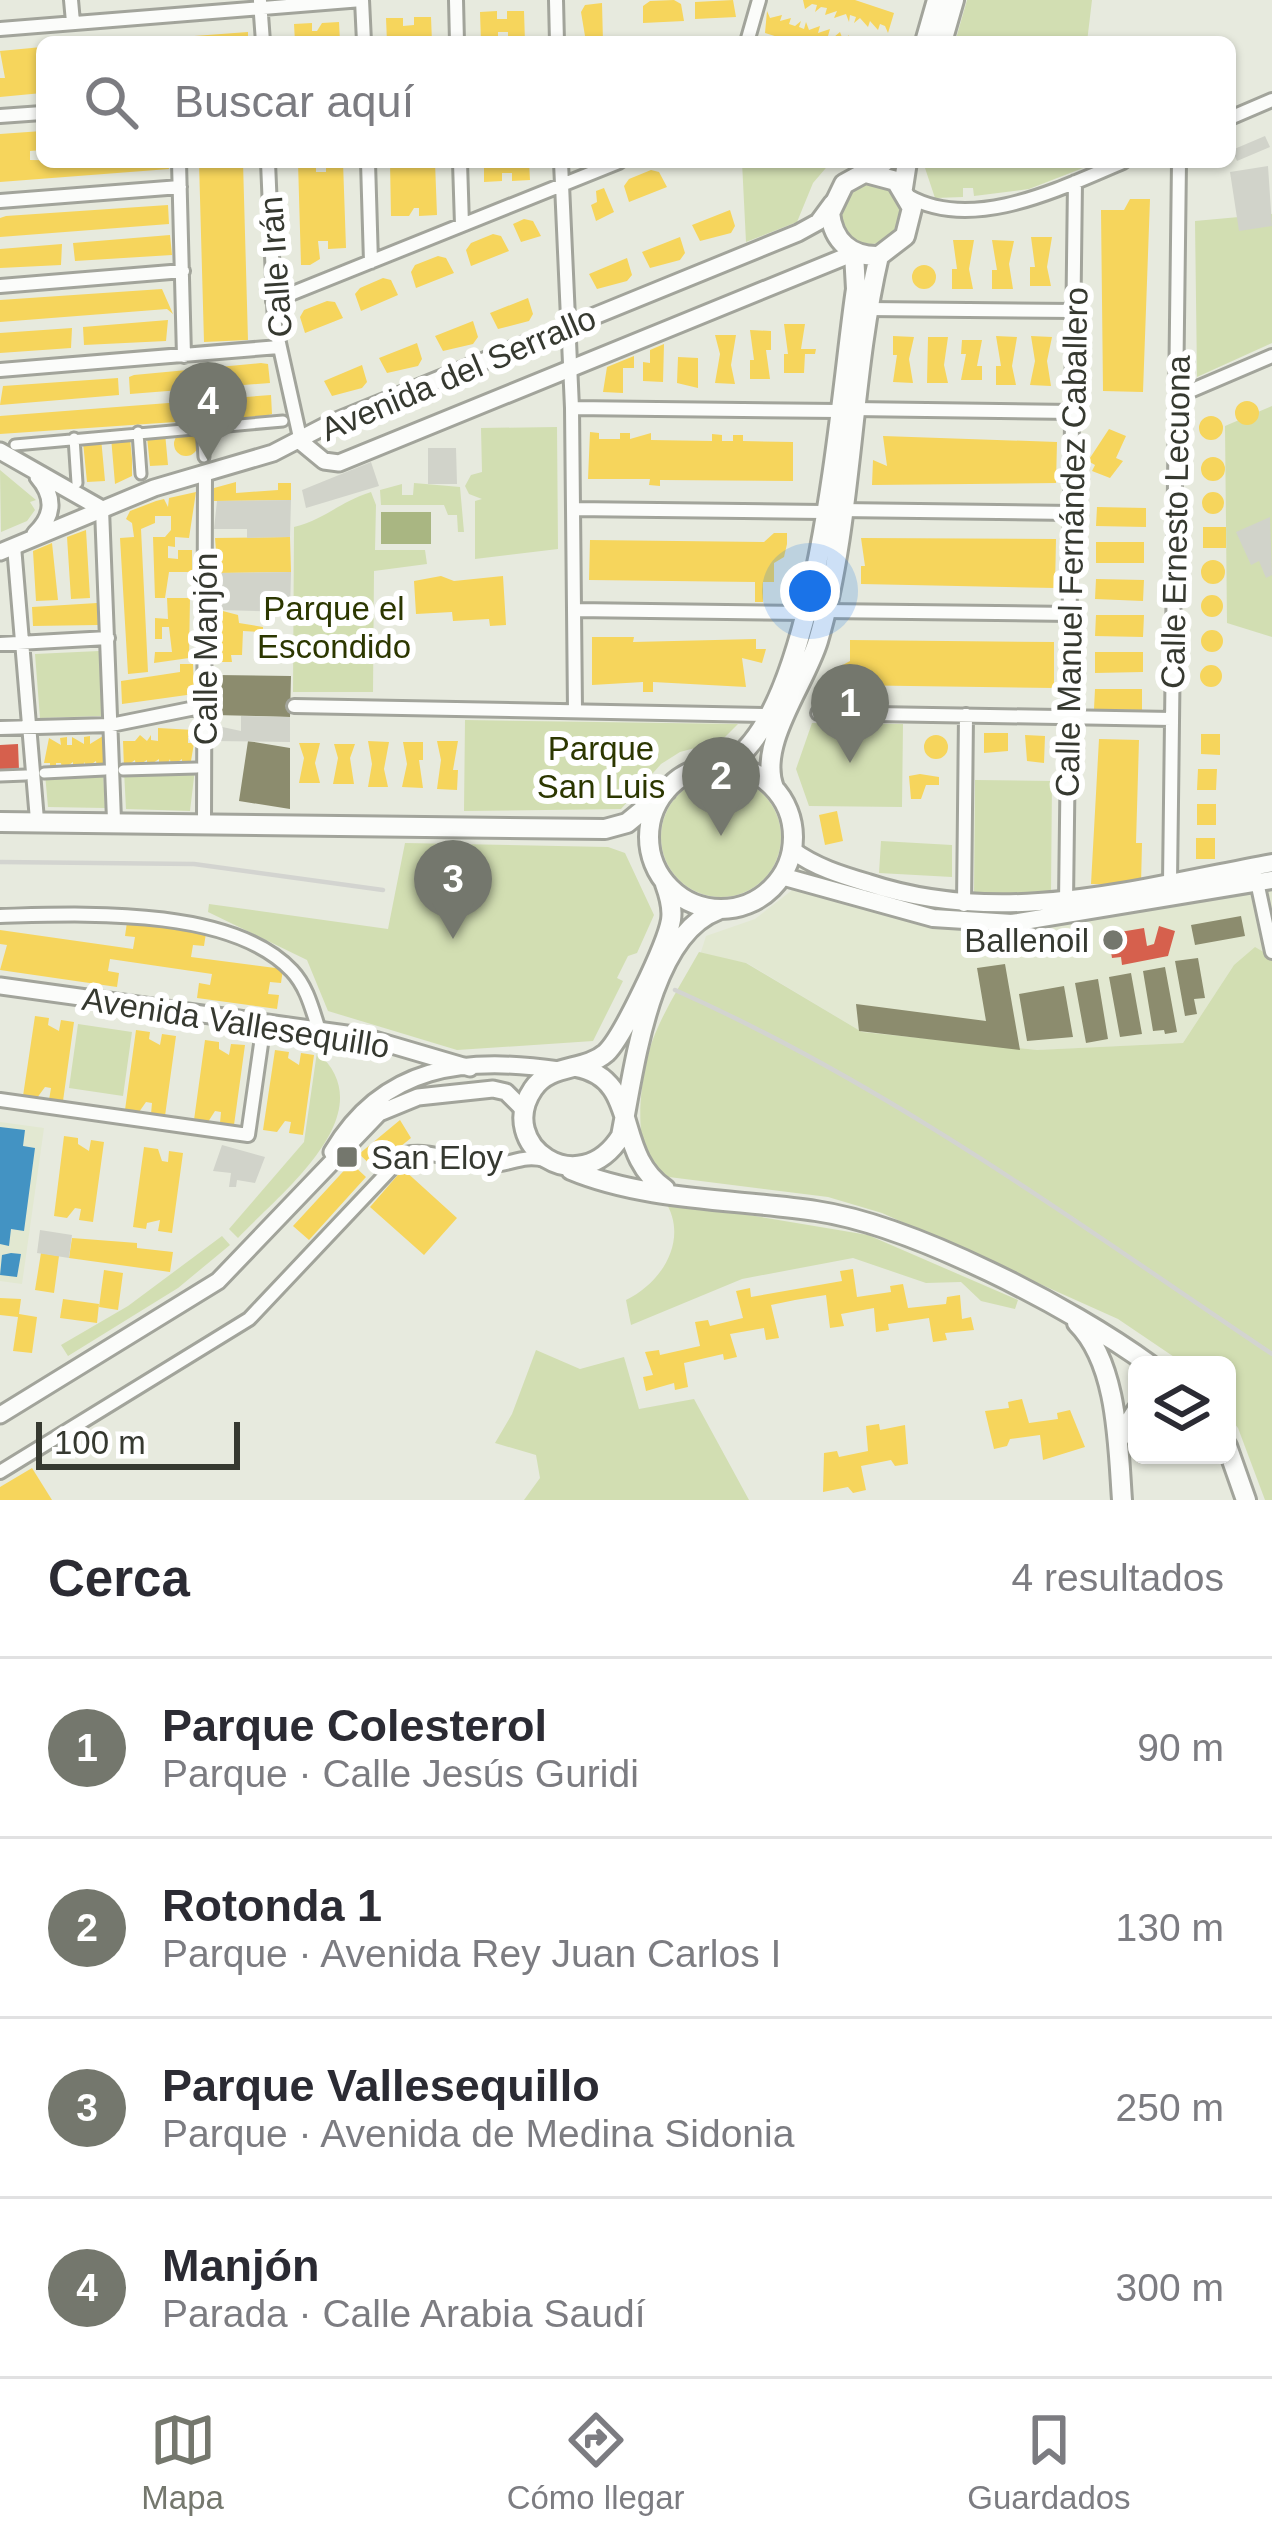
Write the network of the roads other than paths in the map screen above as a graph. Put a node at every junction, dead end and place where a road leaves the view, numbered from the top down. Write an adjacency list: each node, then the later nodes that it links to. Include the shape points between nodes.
1 (71, 0): 10 (street)
2 (362, 0): 8 (street); 13 (street)
3 (456, 0): 14 (street)
4 (556, 0): 15 (street)
5 (759, 0): 16 (street)
6 (937, 0): 17 (main road)
7 (954, 0): 18 (main road)
8 (260, 4): 9 (street); 12 (street)
9 (191, 7): 10 (street)
10 (73, 22): 11 (street)
11 (0, 28)
12 (262, 36)
13 (364, 36)
14 (457, 36)
15 (557, 36)
16 (749, 36)
17 (927, 36)
18 (944, 36)
19 (1272, 100): 21 (street)
20 (36, 113): 22 (street)
21 (1236, 115)
22 (0, 116)
23 (179, 168): 36 (street)
24 (268, 168): 48 (street, Calle Irán)
25 (368, 168): 45 (street)
26 (460, 168): 41 (street)
27 (561, 168): 35 (street)
28 (605, 168): 35 (street)
29 (874, 168): 33 (main road)
30 (907, 168): 37 (main road)
31 (1109, 168): 34 (street)
32 (1179, 168): 57 (street, Calle Ernesto Lecuona)
33 (866, 173): 37 (main road, via 888,176); 39 (main road, via 844,184)
34 (1075, 182): 40 (street, via 1004,204); 50 (street, Calle Manuel Fernández Caballero)
35 (562, 185): 41 (street); 51 (street)
36 (180, 187): 38 (street); 46 (street)
37 (905, 192): 40 (street); 42 (main road)
38 (0, 201)
39 (832, 203): 43 (main road, via 834,233); 51 (street, Avenida del Serrallo, via 798,233)
40 (936, 209): 42 (street)
41 (462, 226): 45 (street)
42 (910, 229): 44 (main road)
43 (854, 253): 44 (main road); 56 (street, Avenida del Serrallo); 59 (main road)
44 (879, 256): 49 (main road)
45 (371, 262): 48 (street)
46 (183, 272): 47 (street); 53 (street)
47 (0, 286)
48 (273, 302): 52 (street, Calle Irán)
49 (868, 309): 50 (street); 59 (main road)
50 (1074, 311): 60 (street, Calle Manuel Fernández Caballero)
51 (567, 325): 56 (street); 65 (street, Avenida del Serrallo)
52 (279, 347): 53 (street); 65 (street, Calle Irán)
53 (184, 356): 55 (street)
54 (1272, 356): 57 (street)
55 (0, 370)
56 (571, 370): 58 (street); 65 (street, Avenida del Serrallo, via 339,463)
57 (1176, 398): 89 (street, Calle Ernesto Lecuona)
58 (572, 408): 59 (street); 72 (street)
59 (846, 410): 60 (street); 73 (main road)
60 (1073, 412): 74 (street, Calle Manuel Fernández Caballero)
61 (283, 422): 62 (street)
62 (202, 428): 63 (street); 67 (street)
63 (138, 432): 64 (street); 69 (street)
64 (74, 438): 66 (street); 70 (street)
65 (301, 442): 67 (street)
66 (8, 448): 68 (street)
67 (204, 466): 71 (street); 82 (street, Calle Manjón)
68 (35, 474): 71 (street); 75 (street, via 51,512)
69 (141, 474)
70 (77, 484)
71 (102, 509): 75 (street); 79 (street)
72 (573, 509): 73 (street); 76 (street)
73 (831, 511): 74 (street); 77 (main road)
74 (1072, 513): 78 (street, Calle Manuel Fernández Caballero)
75 (14, 546): 80 (street)
76 (575, 610): 77 (street); 84 (street)
77 (816, 612): 78 (street); 86 (main road); 100 (main road, via 805,679 772,749)
78 (1071, 614): 88 (street, Calle Manuel Fernández Caballero)
79 (108, 638): 80 (street); 90 (street)
80 (22, 643): 81 (street); 91 (street)
81 (0, 644)
82 (206, 706): 90 (street); 105 (street, Calle Manjón)
83 (294, 706): 84 (street)
84 (575, 710): 86 (street)
85 (818, 713): 87 (street)
86 (771, 715): 93 (main road, via 757,742)
87 (966, 715): 88 (street); 114 (street)
88 (1070, 716): 89 (street); 113 (street, Calle Manuel Fernández Caballero)
89 (1172, 718): 111 (street, Calle Ernesto Lecuona)
90 (111, 725): 91 (street); 103 (street)
91 (30, 727): 92 (street); 102 (street)
92 (0, 728)
93 (726, 765): 100 (main road); 101 (main road, via 683,776)
94 (197, 768): 96 (street)
95 (105, 770): 97 (street)
96 (123, 770)
97 (44, 772)
98 (26, 775): 99 (street)
99 (0, 776)
100 (774, 788): 107 (main road, via 790,817)
101 (666, 791): 106 (main road, via 627,823); 108 (main road, via 651,820)
102 (37, 820): 103 (main road); 104 (main road)
103 (114, 820): 105 (main road)
104 (0, 822)
105 (204, 824): 106 (main road)
106 (605, 829): 108 (main road)
107 (792, 850): 110 (main road); 114 (main road, via 897,893)
108 (651, 854): 112 (main road)
109 (1264, 873): 110 (main road, via 1012,923 933,918); 111 (main road); 117 (street)
110 (782, 876): 115 (main road, via 754,902)
111 (1170, 882): 113 (main road)
112 (665, 884): 115 (main road); 122 (main road, via 670,925 616,1038 605,1054)
113 (1066, 902): 114 (main road)
114 (964, 905)
115 (718, 910): 125 (main road, via 685,932 639,1028)
116 (0, 916): 120 (street, via 114,914 211,926 295,974)
117 (1272, 952)
118 (0, 986): 119 (street, Avenida Vallesequillo)
119 (264, 1023): 120 (street, Avenida Vallesequillo); 123 (street, via 248,1135)
120 (319, 1030): 121 (street, Avenida Vallesequillo)
121 (470, 1068): 122 (street); 128 (street, via 388,1087 357,1114)
122 (567, 1068): 124 (main road, via 533,1089); 125 (main road, via 605,1077)
123 (0, 1100)
124 (525, 1115): 126 (street); 127 (main road, via 527,1136); 128 (street, via 499,1090 398,1103)
125 (624, 1120): 127 (main road, via 612,1151 582,1167); 129 (main road, via 638,1164)
126 (513, 1157): 127 (street); 136 (street, via 485,1166 405,1154 249,1319)
127 (557, 1164): 129 (main road)
128 (322, 1170): 132 (street, via 218,1281)
129 (665, 1190): 130 (main road, via 856,1220)
130 (1065, 1312): 131 (main road); 134 (main road, via 1100,1354)
131 (1136, 1356)
132 (0, 1415)
133 (1128, 1426): 134 (main road)
134 (1118, 1443): 137 (main road)
135 (1233, 1464): 138 (main road)
136 (0, 1472)
137 (1122, 1500)
138 (1246, 1500)

